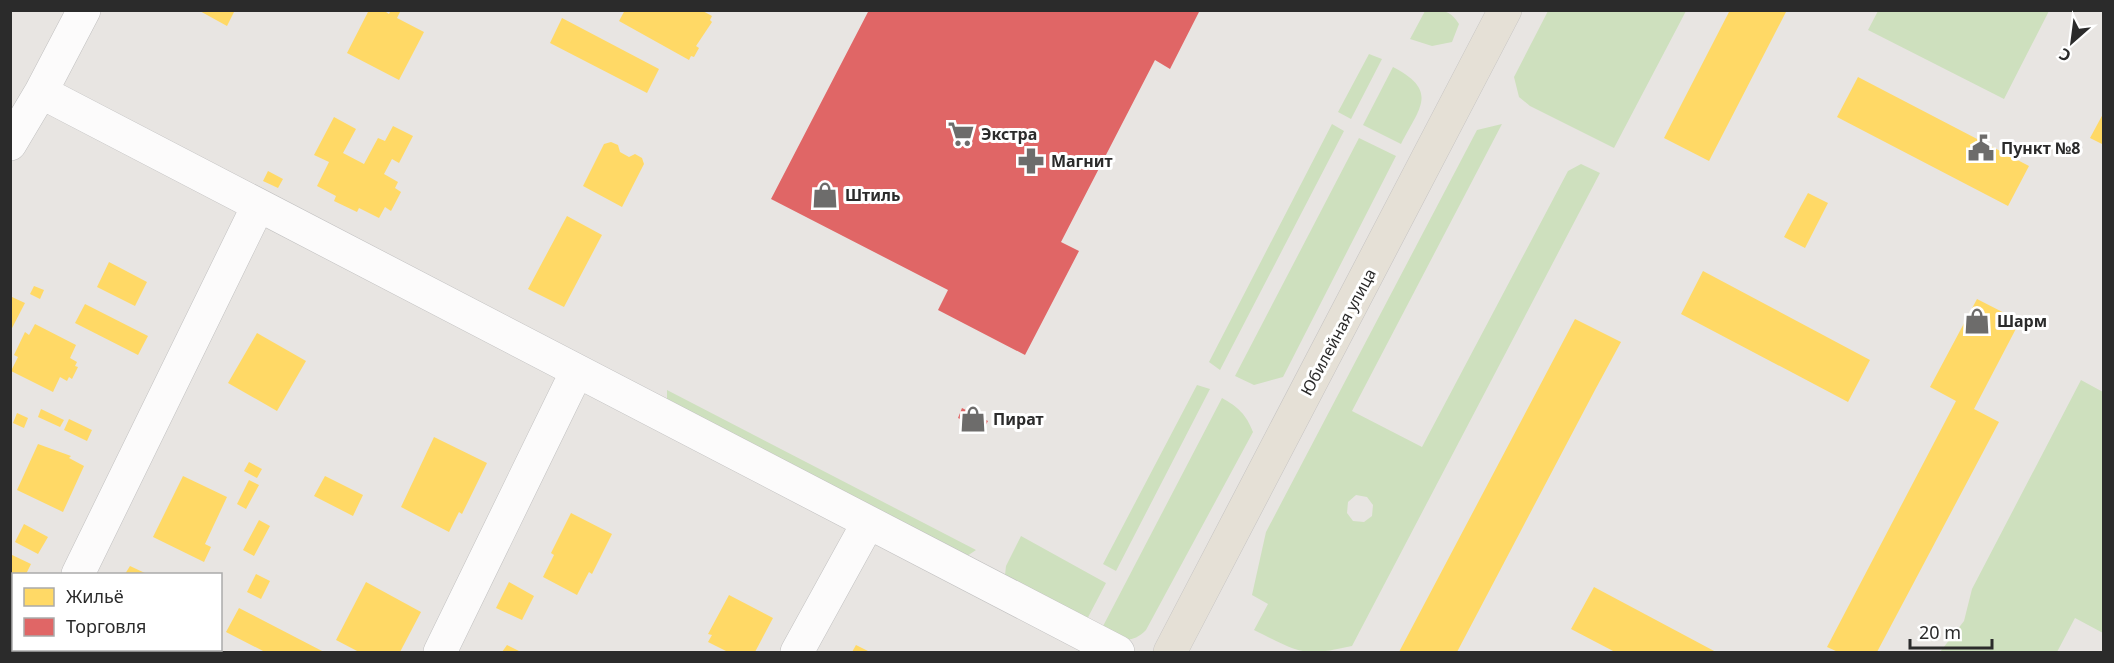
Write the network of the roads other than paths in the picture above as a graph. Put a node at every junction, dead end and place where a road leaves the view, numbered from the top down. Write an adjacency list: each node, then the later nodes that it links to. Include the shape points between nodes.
1 (84, 10): 3 (street)
2 (1505, 10): 12 (main road, Юбилейная улица)
3 (41, 92): 4 (street); 5 (street)
4 (10, 144)
5 (258, 206): 6 (street); 8 (street)
6 (577, 371): 7 (street); 9 (street)
7 (868, 523): 10 (street); 11 (street)
8 (78, 573)
9 (440, 652)
10 (797, 652)
11 (1118, 652)
12 (1170, 652)

